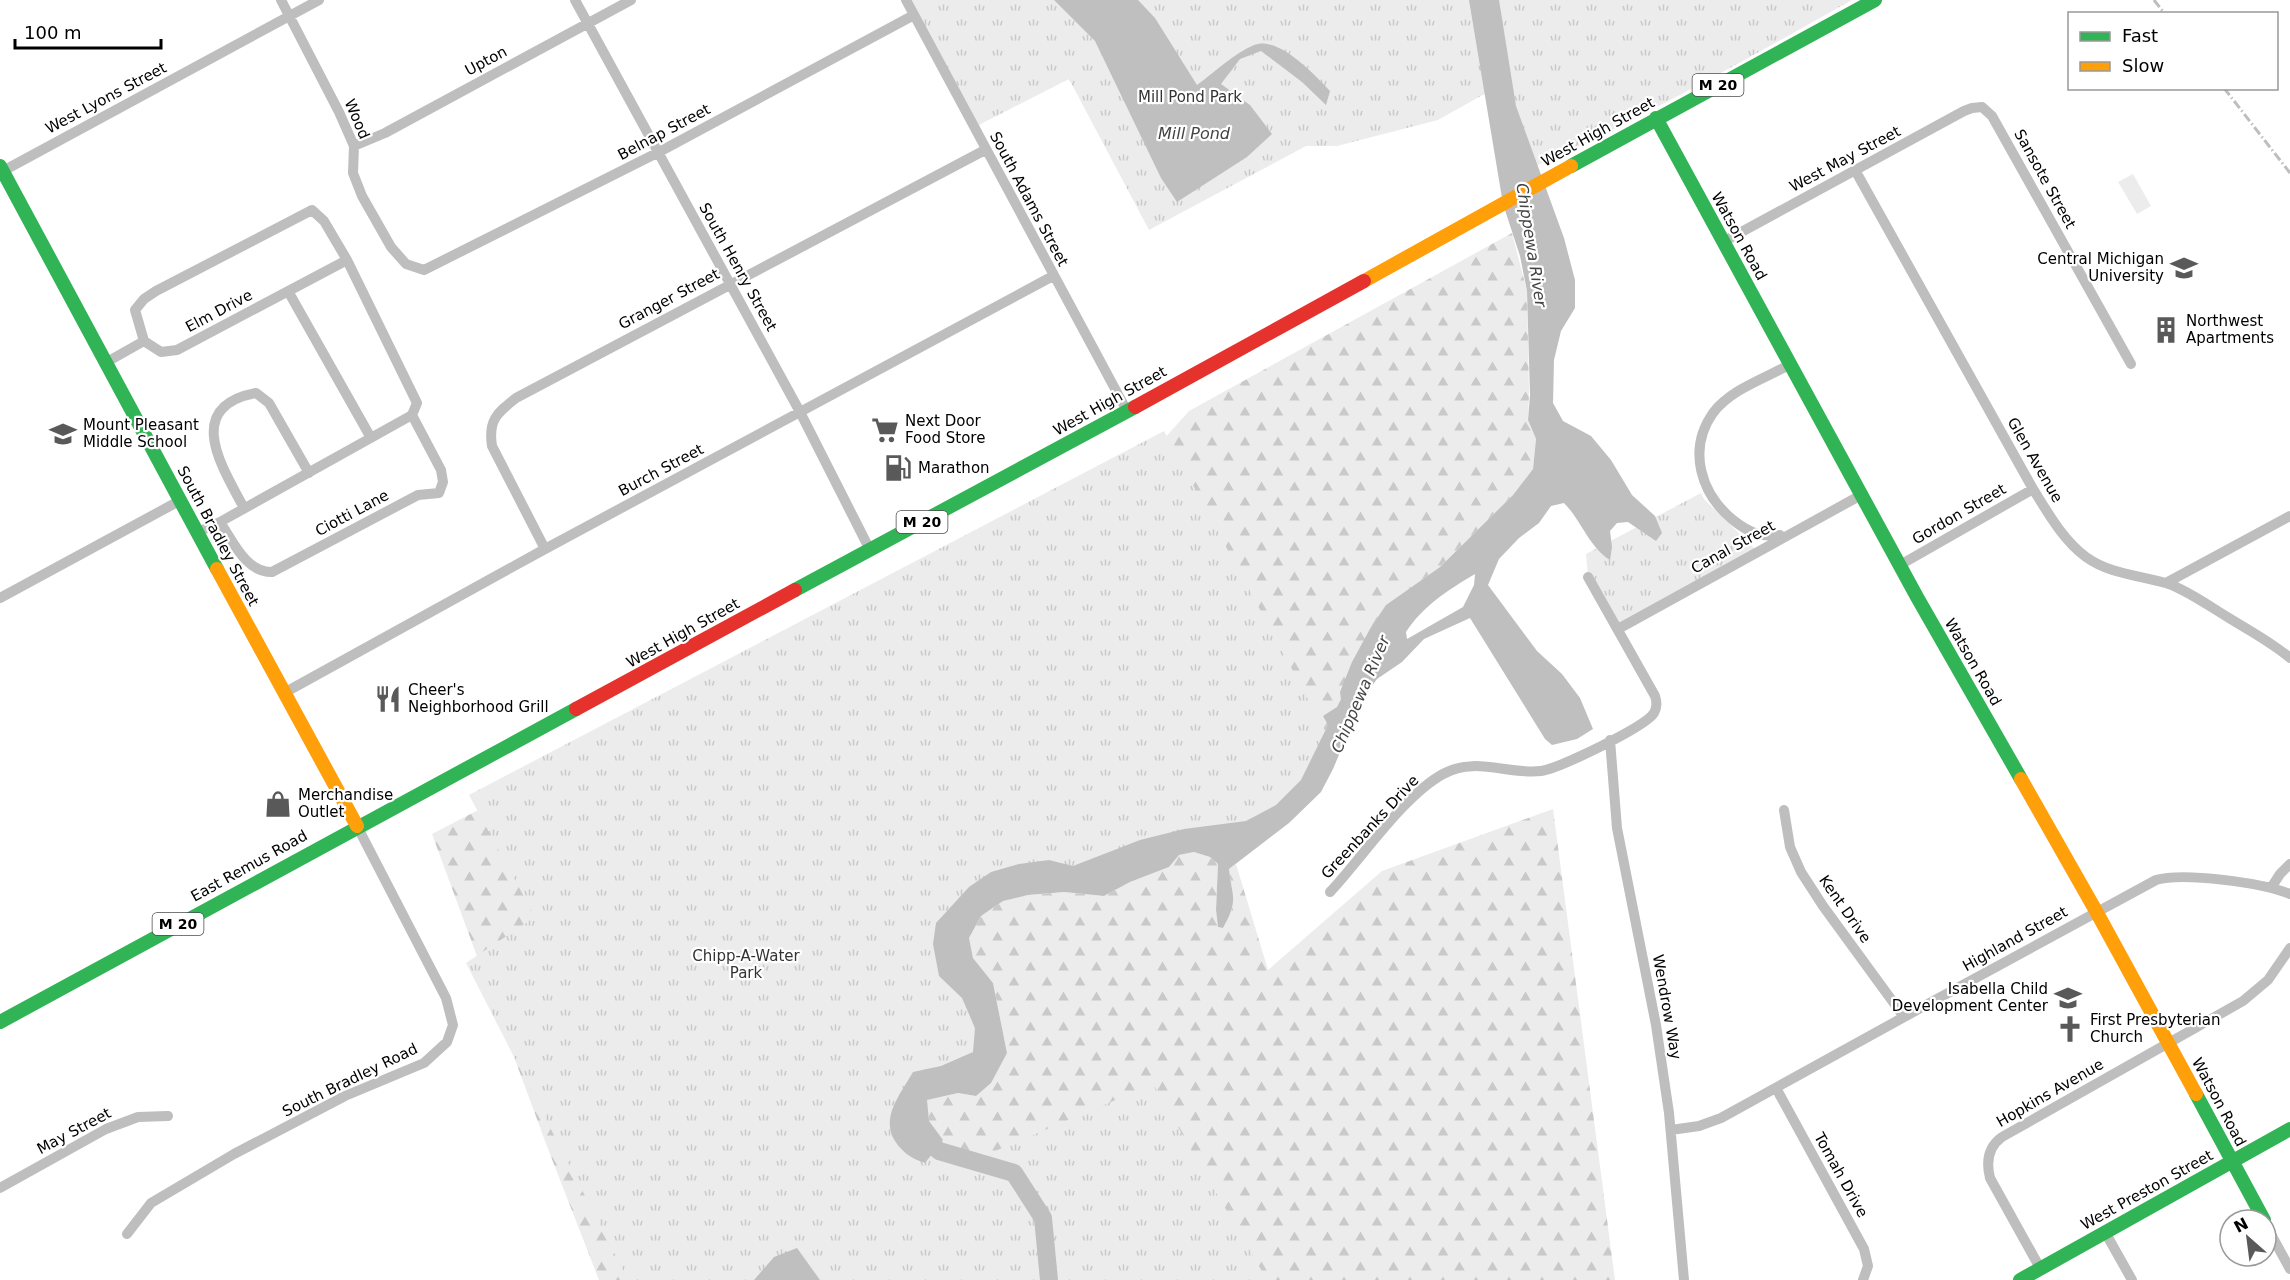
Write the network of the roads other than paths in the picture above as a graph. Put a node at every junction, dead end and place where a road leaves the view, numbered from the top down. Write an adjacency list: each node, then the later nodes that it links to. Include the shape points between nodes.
1 (281, 0): 8 (street, Wood)
2 (319, 0): 8 (street, West Lyons Street)
3 (575, 0): 9 (street, South Henry Street)
4 (631, 0): 9 (street, Upton)
5 (906, 0): 7 (street, South Adams Street)
6 (1875, 0): 11 (street, West High Street / M 20)
7 (914, 15): 13 (street, South Adams Street); 14 (street, Belnap Street)
8 (290, 16): 12 (street, Wood); 15 (street, West Lyons Street)
9 (588, 23): 12 (street, Upton); 14 (street, South Henry Street)
10 (1982, 107): 16 (street, West May Street, via 1964,111); 26 (street, Sansote Street, via 1992,116)
11 (1656, 118): 17 (street, Watson Road); 27 (street, West High Street / M 20)
12 (354, 146): 19 (street, Wood, via 353,173 362,196 391,247 406,264)
13 (985, 150): 20 (street, South Adams Street); 21 (street, Granger Street)
14 (659, 152): 19 (street, Belnap Street); 21 (street, South Henry Street)
15 (1, 169): 24 (street, South Bradley Street)
16 (1854, 170): 17 (street, West May Street); 32 (street, Glen Avenue)
17 (1723, 242): 25 (street, Watson Road)
18 (347, 260): 22 (street, Elm Drive); 23 (street, via 324,221 312,210 144,299 135,309); 29 (street, via 417,403)
19 (424, 270)
20 (1053, 276): 27 (street, South Adams Street); 28 (street, Burch Street)
21 (729, 284): 28 (street, South Henry Street); 40 (street, Granger Street, via 516,398 497,413 490,432 492,446)
22 (288, 291): 23 (street, Elm Drive, via 177,350 160,352); 30 (street)
23 (144, 341): 24 (street)
24 (105, 363): 34 (street, South Bradley Street)
25 (1791, 364): 33 (street, Watson Road); 39 (street, via 1718,407 1705,426 1700,454 1704,482 1721,509 1751,532 1772,536)
26 (2131, 364)
27 (1127, 411): 41 (street, West High Street / M 20)
28 (800, 412): 40 (street, Burch Street); 41 (street, South Henry Street)
29 (412, 415): 30 (street); 37 (street, Ciotti Lane, via 441,470 443,482 439,493 418,495 272,572 261,572 251,566)
30 (371, 438): 31 (street)
31 (309, 472): 35 (street); 35 (street, via 269,403 256,393 228,402 219,413 214,440 222,466)
32 (2033, 489): 42 (street, Gordon Street); 44 (street, Glen Avenue, via 2059,529 2085,556 2115,571)
33 (1863, 494): 39 (street, Canal Street); 42 (street, Watson Road)
34 (181, 500): 38 (street, South Bradley Street); 45 (street)
35 (244, 508): 37 (street)
36 (2290, 516): 44 (street)
37 (220, 522): 38 (street)
38 (198, 532): 48 (street, South Bradley Street)
39 (1789, 533): 46 (street, Canal Street)
40 (545, 549): 48 (street, Burch Street)
41 (870, 550): 51 (street, West High Street / M 20)
42 (1900, 565): 56 (street, Watson Road)
43 (1588, 577): 46 (street, Greenbanks Drive)
44 (2166, 583): 47 (street, Glen Avenue, via 2195,596)
45 (0, 598)
46 (1618, 629): 49 (street, Greenbanks Drive, via 1657,705 1649,718)
47 (2290, 658)
48 (284, 693): 51 (street, South Bradley Street)
49 (1610, 740): 54 (street, Greenbanks Drive, via 1547,770 1524,772 1479,765 1442,775 1408,803); 64 (street, Wendrow Way, via 1615,817 1658,1033)
50 (1784, 810): 58 (street, Kent Drive, via 1790,847 1800,872)
51 (357, 826): 59 (street, East Remus Road / M 20); 69 (street, South Bradley Road, via 446,998 453,1025 447,1042 424,1063 345,1096 151,1203)
52 (2290, 864): 53 (street)
53 (2271, 888): 55 (street, Highland Street); 56 (street, Highland Street, via 2171,877 2156,880)
54 (1330, 892)
55 (2290, 894)
56 (2096, 911): 58 (street, Highland Street); 60 (street, Watson Road)
57 (2290, 948): 60 (street, Hopkins Avenue, via 2251,995)
58 (1904, 1017): 61 (street, Highland Street)
59 (0, 1022)
60 (2168, 1043): 65 (street, Watson Road); 71 (street, Hopkins Avenue, via 2002,1137 1991,1150 1990,1178)
61 (1776, 1088): 64 (street, Highland Street, via 1715,1121); 73 (street, Tomah Drive, via 1864,1249 1868,1266)
62 (168, 1116): 66 (street, May Street, via 138,1117 116,1125)
63 (2290, 1129): 65 (street, West Preston Street)
64 (1671, 1130): 74 (street, Wendrow Way)
65 (2232, 1162): 67 (street, Watson Road); 68 (street, West Preston Street)
66 (0, 1188)
67 (2257, 1208)
68 (2105, 1232): 71 (street, West Preston Street); 76 (street)
69 (127, 1234)
70 (2278, 1247): 72 (street)
71 (2040, 1268): 75 (street, West Preston Street)
72 (2290, 1269)
73 (1863, 1279)
74 (1684, 1280)
75 (2020, 1280)
76 (2132, 1280)

